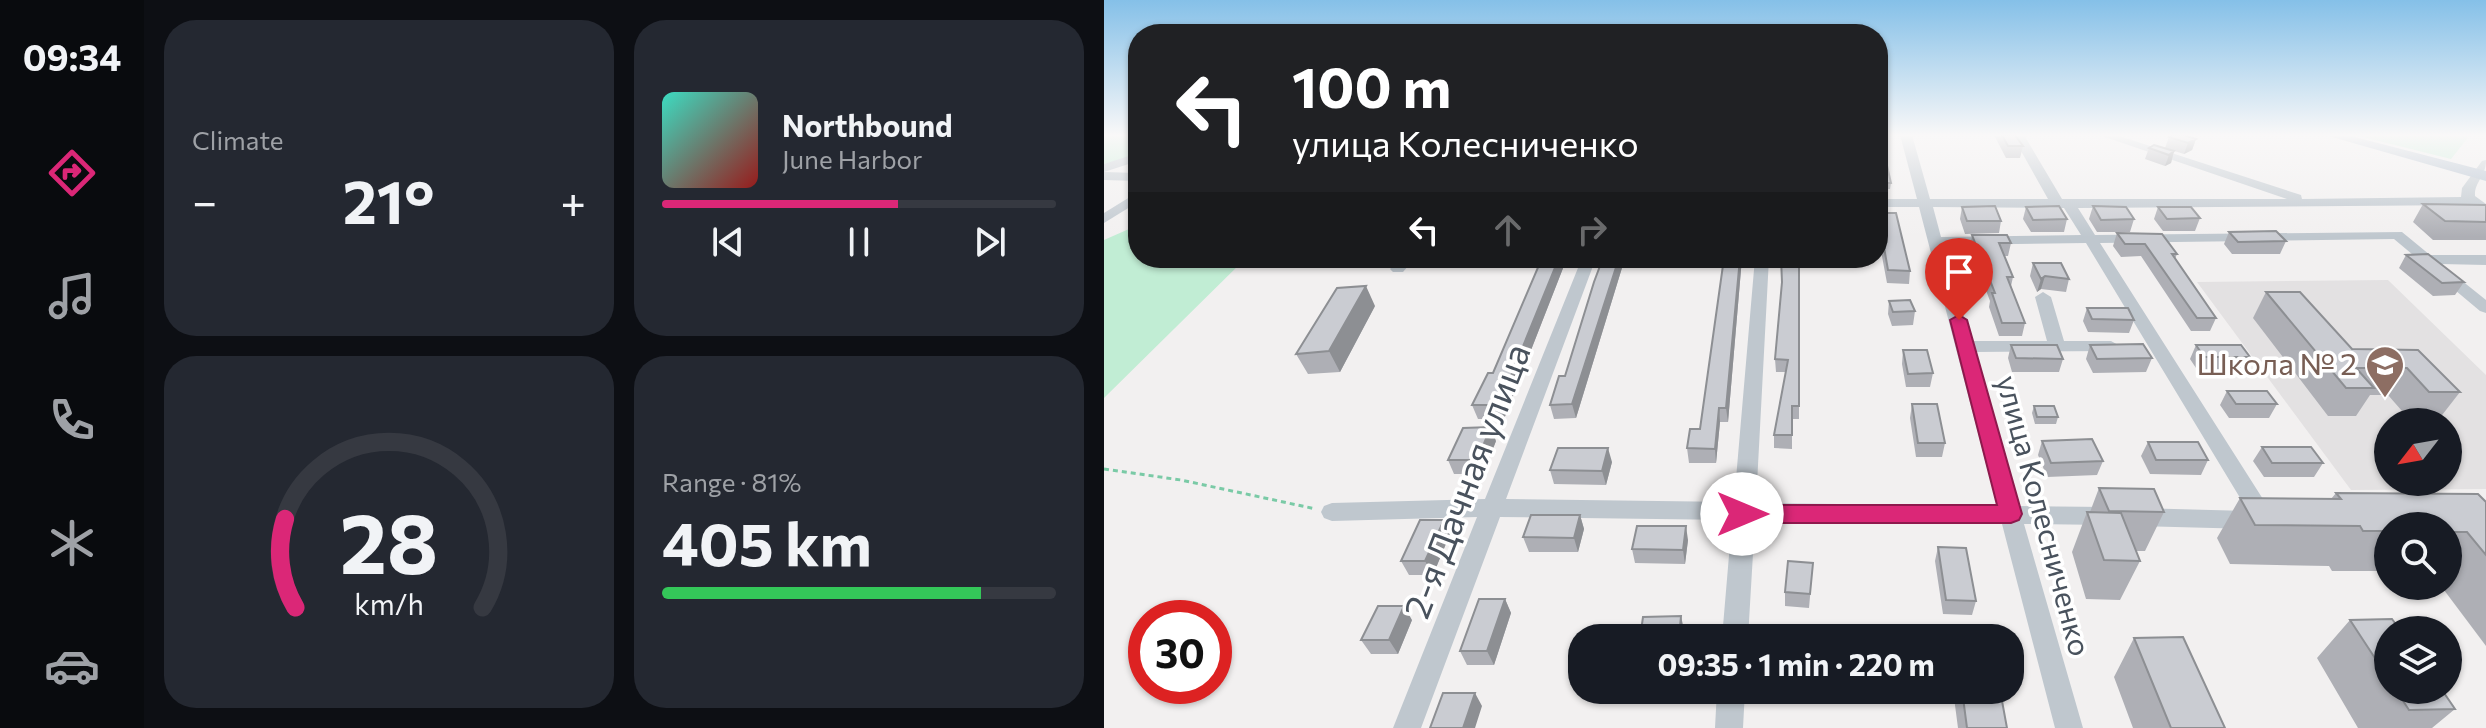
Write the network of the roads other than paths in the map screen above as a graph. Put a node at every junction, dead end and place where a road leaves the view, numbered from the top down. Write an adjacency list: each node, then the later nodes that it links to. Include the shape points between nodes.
1 (1915, 169): 8 (street, улица Колесниченко)
2 (2040, 169): 11 (street)
3 (2209, 169): 12 (street)
4 (2484, 171): 7 (street, via 2468,188)
5 (1104, 176): 6 (street)
6 (1128, 177)
7 (2472, 201): 12 (street); 13 (street)
8 (1924, 202): 10 (street); 11 (street); 17 (street, улица Колесниченко)
9 (1128, 203): 14 (street)
10 (1888, 203)
11 (2063, 203): 15 (street); 16 (street)
12 (2313, 203): 15 (street)
13 (2486, 211)
14 (1104, 219)
15 (2250, 220): 16 (street); 18 (street, via 2397,235)
16 (2091, 239): 17 (street); 25 (street)
17 (1936, 241): 26 (street, улица Колесниченко)
18 (2426, 259): 19 (street); 23 (street)
19 (2486, 260)
20 (1585, 268): 27 (street, 2-я Дачная улица)
21 (1761, 268): 29 (street)
22 (2043, 297): 24 (street)
23 (2486, 308)
24 (2057, 346): 25 (street); 26 (street)
25 (2158, 346): 30 (street, via 2274,520)
26 (1966, 347): 30 (street, улица Колесниченко)
27 (1494, 508): 28 (street); 29 (street); 33 (street, 2-я Дачная улица)
28 (1332, 512)
29 (1742, 514): 30 (street); 31 (street)
30 (2011, 514): 35 (street, улица Колесниченко)
31 (1736, 624)
32 (1730, 704): 34 (street)
33 (1407, 728)
34 (1729, 728)
35 (2069, 728)

